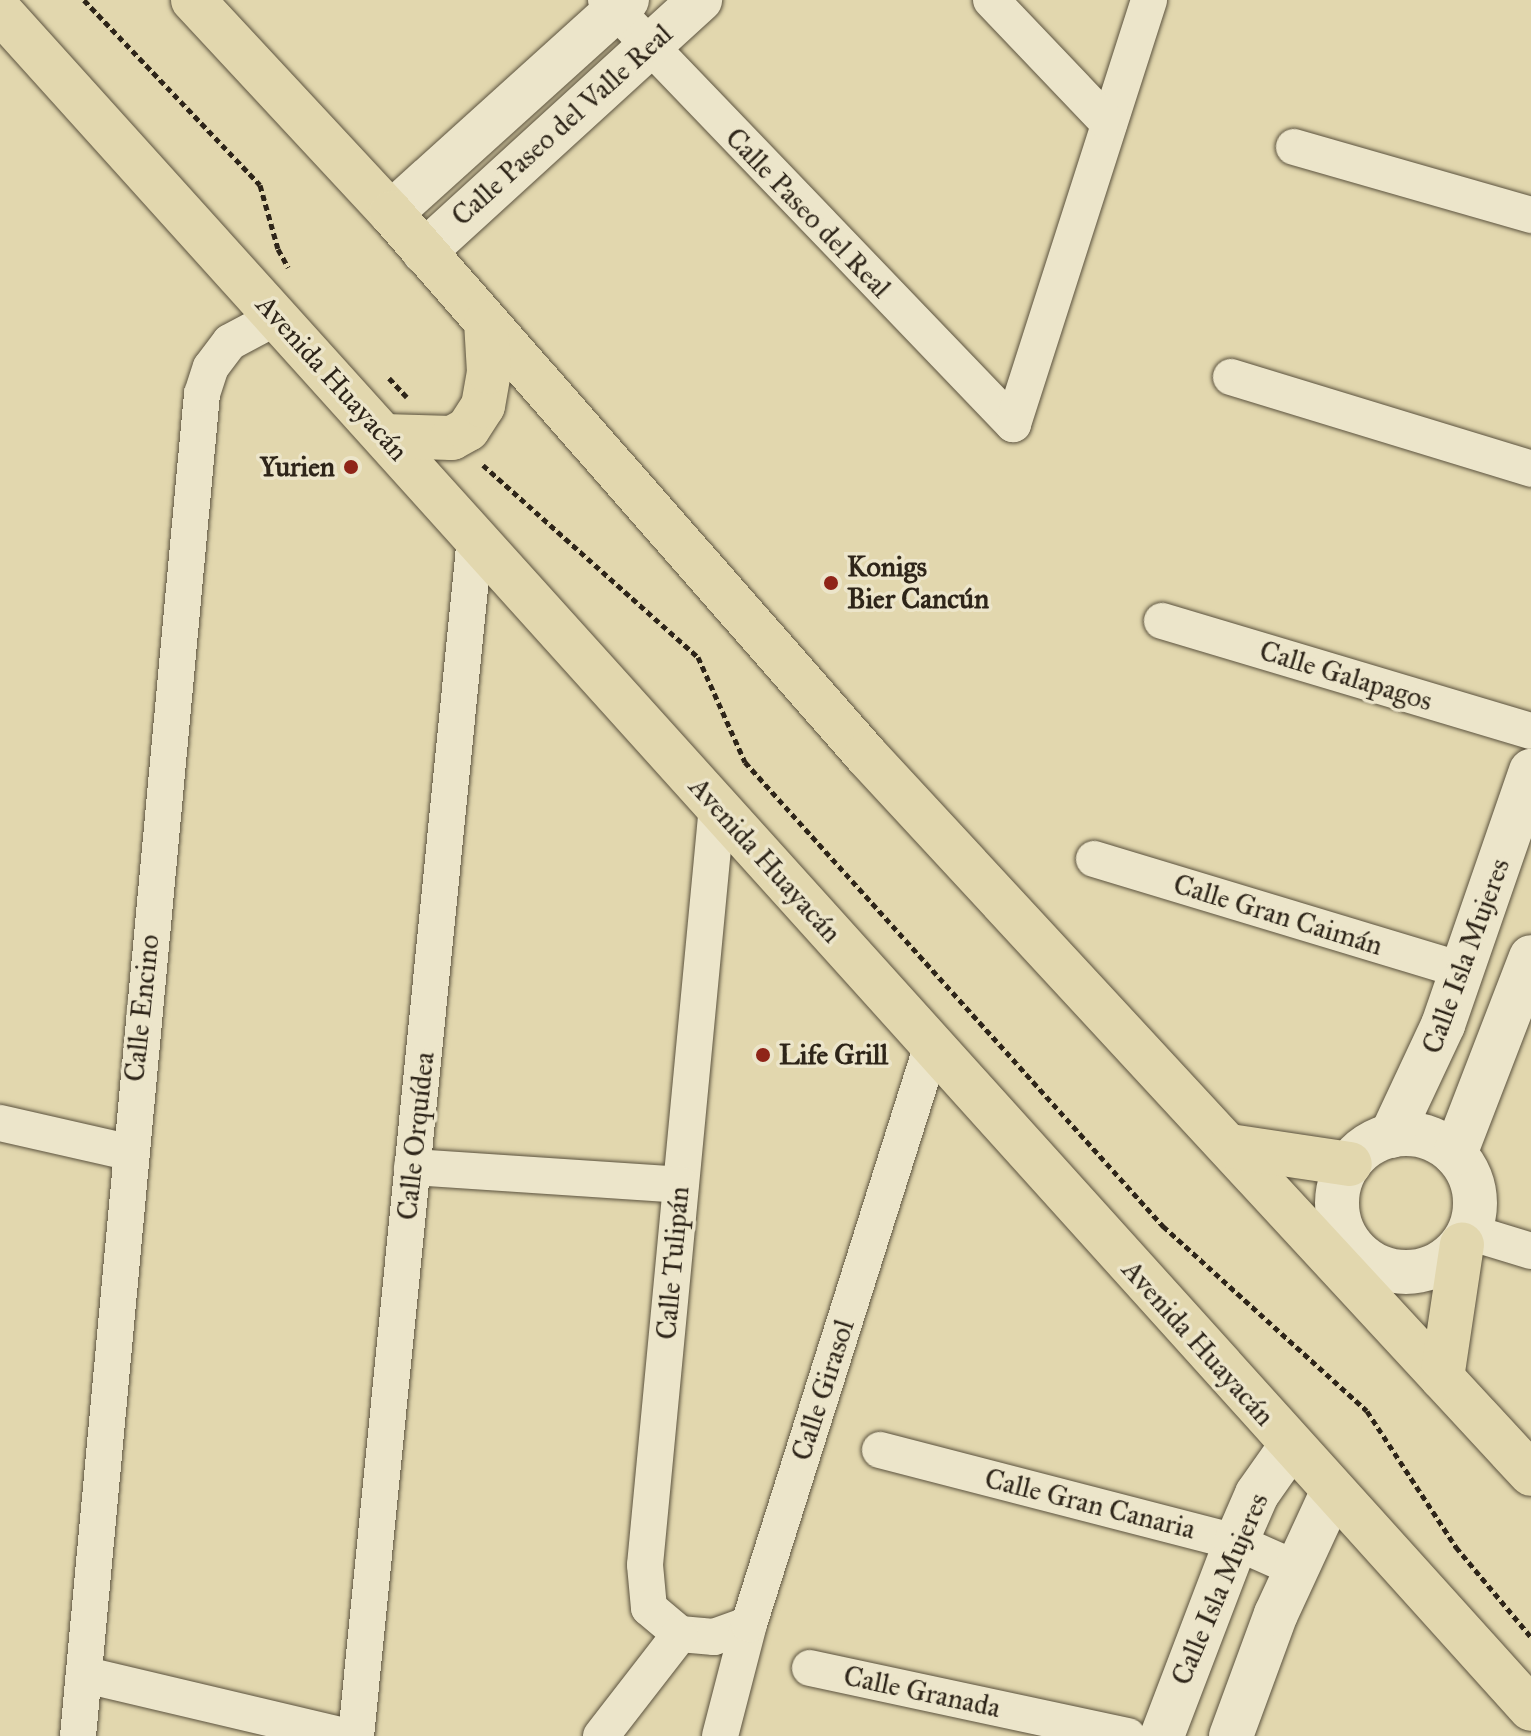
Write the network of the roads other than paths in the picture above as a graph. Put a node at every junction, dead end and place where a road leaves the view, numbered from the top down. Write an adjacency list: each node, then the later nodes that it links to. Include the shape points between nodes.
1 (193, 0): 10 (main road)
2 (700, 0): 7 (street, Calle Paseo del Valle Real)
3 (991, 0): 8 (street)
4 (1149, 0): 8 (street)
5 (616, 3): 7 (street, Calle Paseo del Real); 10 (street, Calle Paseo del Valle Real)
6 (0, 11): 13 (main road, Avenida Huayacán)
7 (647, 47): 8 (street, Calle Paseo del Real, via 1013,424); 12 (street, Calle Paseo del Valle Real)
8 (1109, 124)
9 (1294, 147): 11 (street)
10 (391, 213): 12 (main road)
11 (1531, 215)
12 (424, 252): 14 (main road)
13 (277, 317): 16 (main road, Avenida Huayacán); 30 (street, Calle Encino, via 230,342 211,367 202,394)
14 (486, 322): 16 (main road, via 489,372 483,406 468,429 452,438); 29 (main road, via 866,755)
15 (1231, 377): 17 (street)
16 (384, 436): 18 (main road, Avenida Huayacán)
17 (1531, 469)
18 (475, 537): 22 (main road, Avenida Huayacán); 33 (street, Calle Orquídea)
19 (1162, 621): 20 (street, Calle Galapagos)
20 (1531, 731)
21 (1531, 771): 24 (street, Calle Isla Mujeres)
22 (717, 806): 26 (main road, Avenida Huayacán); 34 (street, Calle Tulipán)
23 (1094, 859): 24 (street, Calle Gran Caimán)
24 (1462, 970): 28 (street, Calle Isla Mujeres, via 1421,1082)
25 (1528, 977): 31 (street)
26 (932, 1045): 38 (main road, Avenida Huayacán); 44 (street, Calle Girasol)
27 (0, 1123): 30 (street)
28 (1391, 1136): 31 (street, via 1425,1136); 32 (street, via 1367,1146)
29 (1230, 1146): 32 (main road); 37 (main road)
30 (128, 1152): 47 (street, Calle Encino)
31 (1455, 1154): 35 (street, via 1474,1191)
32 (1350, 1164): 35 (street, via 1337,1201 1346,1239 1359,1255 1398,1273 1422,1272 1444,1261)
33 (412, 1167): 34 (street); 51 (street, Calle Orquídea)
34 (680, 1185): 45 (street, Calle Tulipán, via 645,1565 649,1608)
35 (1466, 1238): 36 (street); 37 (main road)
36 (1531, 1251)
37 (1442, 1378): 40 (main road)
38 (1290, 1447): 41 (main road, Avenida Huayacán); 42 (street, Calle Isla Mujeres, via 1257,1494)
39 (880, 1450): 42 (street, Calle Gran Canaria)
40 (1531, 1474)
41 (1332, 1493): 43 (street); 48 (main road, Avenida Huayacán)
42 (1236, 1542): 43 (street, Calle Gran Canaria); 55 (street, Calle Isla Mujeres)
43 (1297, 1569): 56 (street, via 1248,1681)
44 (749, 1624): 45 (street, via 714,1637); 53 (street, Calle Girasol)
45 (680, 1634): 52 (street)
46 (810, 1668): 54 (street, Calle Granada)
47 (86, 1675): 49 (street, Calle Encino); 50 (street)
48 (1531, 1709)
49 (78, 1736)
50 (345, 1736)
51 (356, 1736)
52 (601, 1736)
53 (720, 1736)
54 (1128, 1736)
55 (1162, 1736)
56 (1231, 1736)

